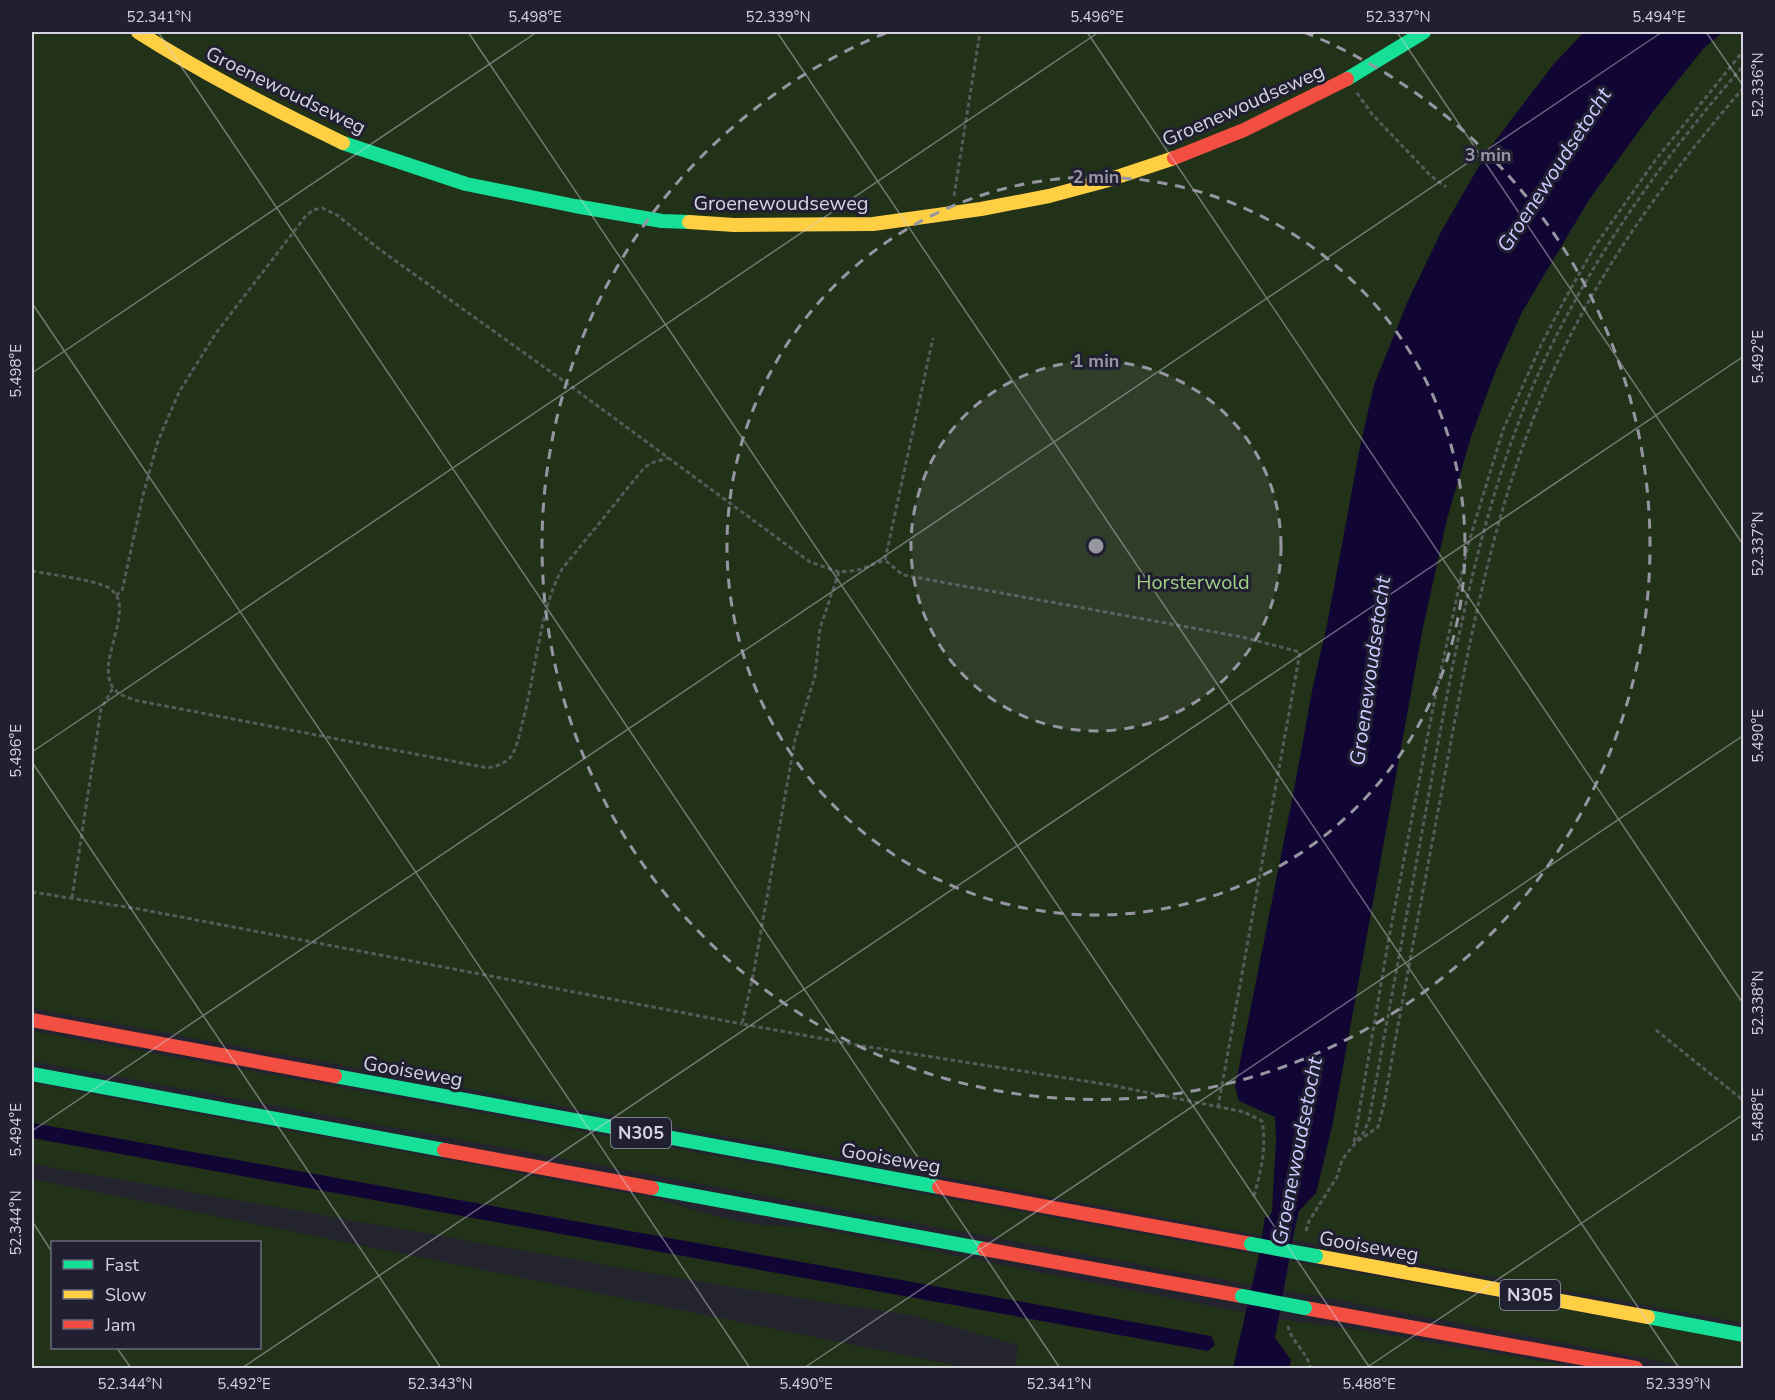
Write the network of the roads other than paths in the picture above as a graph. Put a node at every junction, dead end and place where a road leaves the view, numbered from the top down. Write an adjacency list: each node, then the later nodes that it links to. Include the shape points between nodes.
1 (138, 32): 2 (main road, Groenewoudseweg, via 183,61 343,143 466,184 662,221 724,225 873,224 1049,196 1105,181 1244,130 1348,79)
2 (1424, 32)
3 (32, 1020): 5 (main road, Gooiseweg / N305, bridge)
4 (32, 1074): 6 (main road, bridge)
5 (1743, 1335)
6 (1636, 1368)

